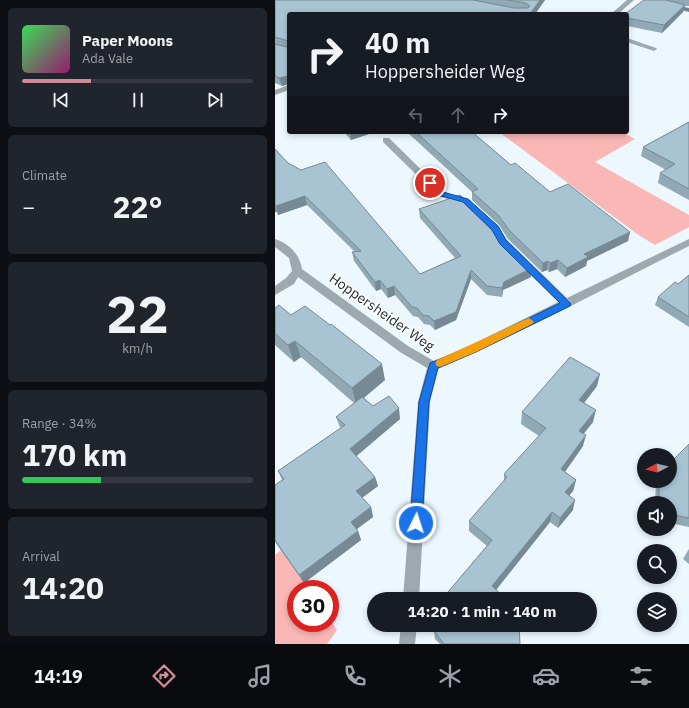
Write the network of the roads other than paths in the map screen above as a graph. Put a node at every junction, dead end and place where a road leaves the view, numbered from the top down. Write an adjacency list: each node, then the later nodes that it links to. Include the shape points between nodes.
1 (631, 0): 4 (street)
2 (645, 0): 3 (main road)
3 (689, 10)
4 (616, 12)
5 (629, 41): 6 (street)
6 (654, 49)
7 (287, 88): 8 (street)
8 (275, 93)
9 (387, 140): 14 (street, via 441,194 465,201 495,228 503,242)
10 (275, 242): 12 (street, via 290,252 296,262)
11 (689, 242): 14 (street, Hoppersheider Weg)
12 (297, 271): 13 (street, via 290,281); 15 (street, Hoppersheider Weg, via 404,349)
13 (275, 291)
14 (566, 304): 15 (street, Hoppersheider Weg)
15 (433, 366): 16 (street, via 424,402)
16 (411, 592)
17 (408, 632): 18 (street)
18 (407, 644)

